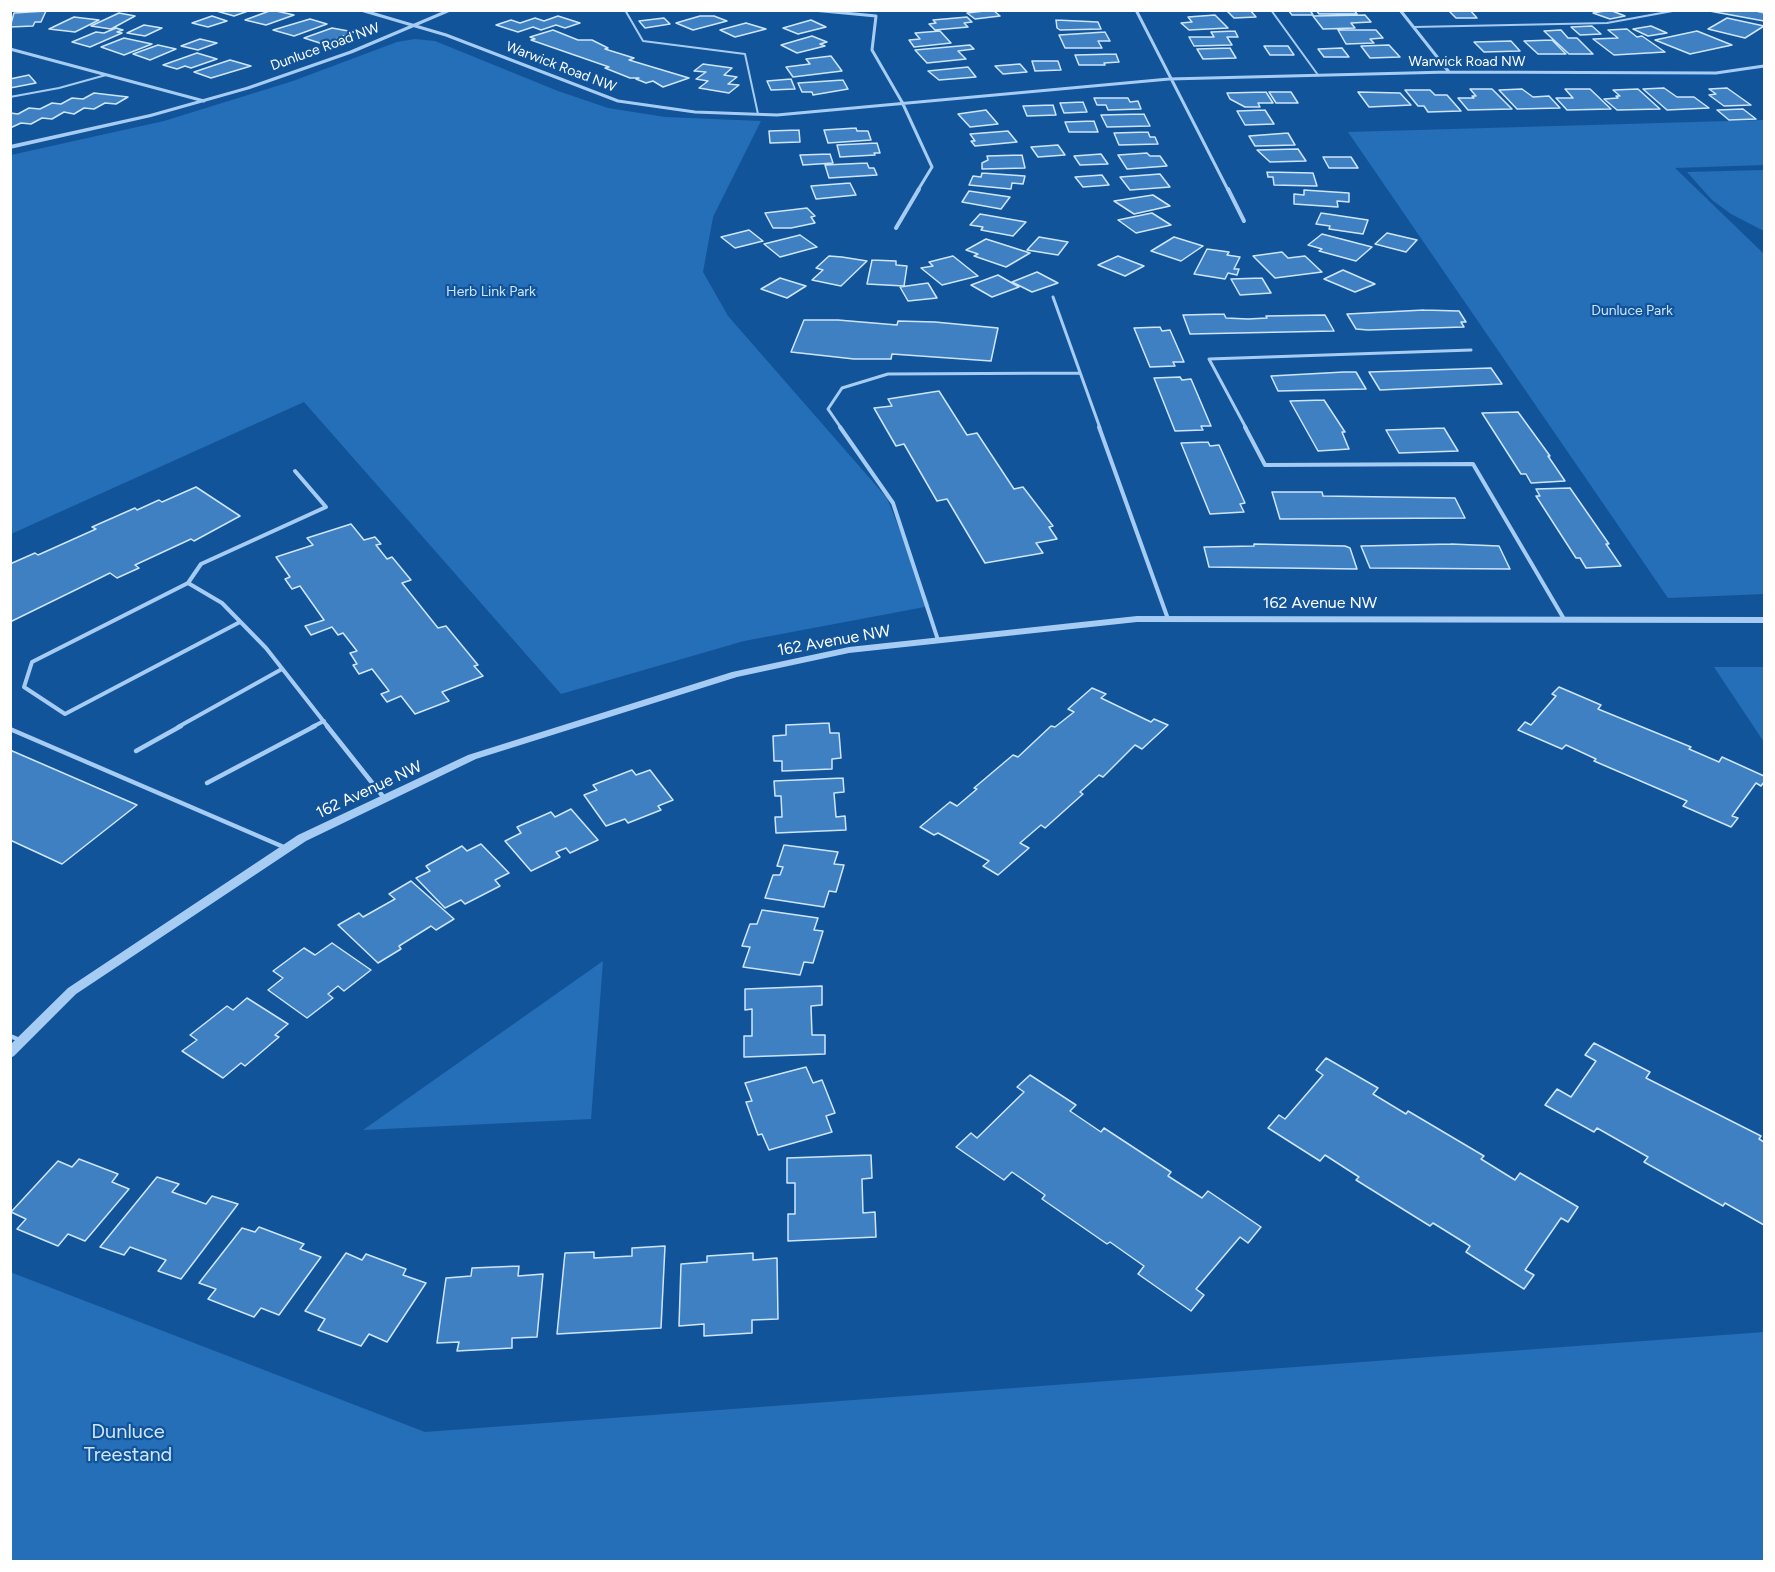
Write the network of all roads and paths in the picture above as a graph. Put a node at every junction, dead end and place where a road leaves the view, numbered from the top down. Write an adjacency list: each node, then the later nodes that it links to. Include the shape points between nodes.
1 (361, 10): 9 (street, Warwick Road NW)
2 (452, 10): 9 (street, Dunluce Road NW)
3 (625, 10): 20 (lane, via 644,41 745,54)
4 (813, 10): 19 (street, via 876,16 872,50)
5 (1136, 10): 16 (street)
6 (1271, 10): 15 (lane)
7 (1400, 10): 10 (street)
8 (1678, 10): 10 (lane, via 1607,24)
9 (417, 26): 18 (street, Dunluce Road NW, via 311,67); 20 (street, Warwick Road NW, via 618,101 695,112)
10 (1414, 27): 13 (street)
11 (10, 49): 14 (street)
12 (1764, 66): 13 (street, Warwick Road NW, via 1716,73)
13 (1449, 72): 15 (street, Warwick Road NW)
14 (106, 75): 17 (lane); 18 (street)
15 (1318, 75): 16 (street, Warwick Road NW)
16 (1169, 79): 19 (street, Warwick Road NW); 22 (street)
17 (10, 97)
18 (204, 101): 21 (street, Dunluce Road NW)
19 (903, 102): 20 (street, Warwick Road NW); 23 (street, via 933,167)
20 (758, 114)
21 (10, 147)
22 (1244, 221)
23 (896, 228)
24 (1053, 297): 26 (lane)
25 (1471, 351): 30 (lane, via 1209,359 1265,465 1473,464)
26 (1080, 373): 29 (lane); 33 (lane, via 888,374 842,388 828,409 893,503)
27 (294, 471): 28 (lane, via 326,507 201,564)
28 (188, 583): 32 (lane, via 222,603); 32 (lane, via 32,662 24,687 65,714)
29 (1168, 619): 30 (street, 162 Avenue NW); 33 (street, 162 Avenue NW)
30 (1564, 619): 31 (street, 162 Avenue NW)
31 (1764, 620)
32 (240, 622): 34 (lane)
33 (938, 640): 39 (street, 162 Avenue NW, via 849,650 735,674 472,757)
34 (282, 669): 35 (lane); 37 (lane)
35 (324, 721): 38 (lane); 39 (lane)
36 (10, 729): 40 (lane)
37 (136, 751)
38 (207, 783)
39 (385, 799): 40 (street, 162 Avenue NW)
40 (287, 848): 42 (street, 162 Avenue NW, via 72,991)
41 (10, 1036): 42 (lane)
42 (22, 1041): 43 (street, 162 Avenue NW)
43 (10, 1053)

